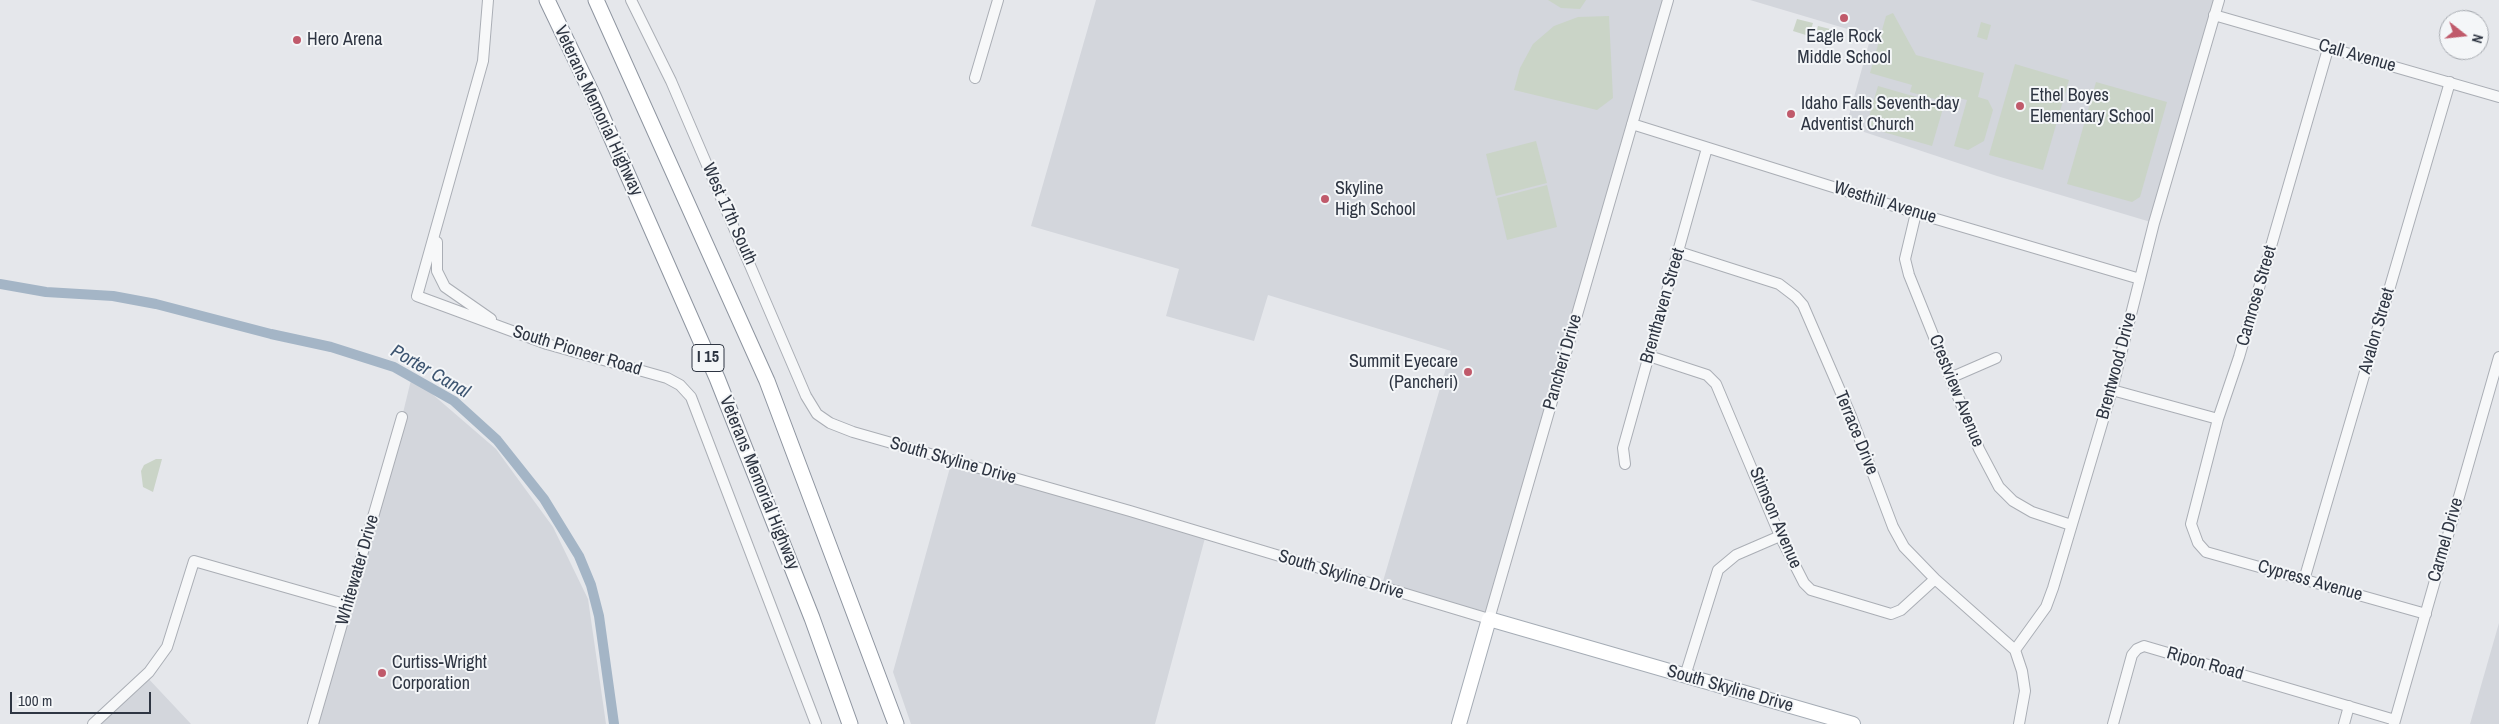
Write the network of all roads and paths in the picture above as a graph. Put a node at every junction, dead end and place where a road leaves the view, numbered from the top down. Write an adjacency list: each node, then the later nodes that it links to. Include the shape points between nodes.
1 (488, 0): 16 (street, South Pioneer Road, via 483,61)
2 (547, 0): 44 (highway, Veterans Memorial Highway / I 15, via 594,98 717,378 812,618)
3 (596, 0): 45 (highway, I 15, via 767,382)
4 (631, 0): 27 (street, West 17th South, via 671,81 806,396 817,414)
5 (998, 0): 10 (street)
6 (1668, 0): 13 (street, Pancheri Drive)
7 (2219, 0): 8 (street, Brentwood Drive)
8 (2214, 16): 9 (street, Call Avenue); 18 (street, Brentwood Drive)
9 (2328, 49): 11 (street, Call Avenue); 26 (street, Camrose Street)
10 (975, 78)
11 (2450, 82): 12 (street, Call Avenue); 33 (street, Avalon Street)
12 (2499, 97)
13 (1632, 124): 14 (street, Westhill Avenue); 36 (street, Pancheri Drive)
14 (1707, 148): 15 (street, Westhill Avenue); 17 (street, Brenthaven Street)
15 (1916, 213): 18 (street, Westhill Avenue); 23 (street, Crestview Avenue, via 1905,259)
16 (438, 224): 19 (street, via 440,280 445,287); 19 (street, South Pioneer Road, via 417,296)
17 (1679, 252): 20 (street, Brenthaven Street); 32 (street, Terrace Drive, via 1779,284 1803,305 1893,527 1904,548)
18 (2140, 279): 24 (street, Brentwood Drive)
19 (507, 329): 43 (street, South Pioneer Road, via 667,378 680,385 691,397)
20 (1649, 356): 28 (street, Brenthaven Street, via 1622,448); 30 (street, Stimson Avenue, via 1707,375 1716,384)
21 (2499, 357): 35 (street, Carmel Drive)
22 (1996, 358): 23 (street)
23 (1950, 378): 29 (street, Crestview Avenue, via 1979,449 1999,487 2032,512)
24 (2112, 390): 26 (street); 29 (street, Brentwood Drive)
25 (402, 417): 34 (street, Whitewater Drive)
26 (2218, 419): 31 (street, Camrose Street, via 2191,524)
27 (830, 423): 36 (street, South Skyline Drive)
28 (1625, 464)
29 (2070, 525): 37 (street, Brentwood Drive, via 2046,607)
30 (1780, 536): 32 (street, Stimson Avenue, via 1804,583 1811,590 1891,614 1901,610); 38 (street, via 1736,555 1718,570)
31 (2198, 542): 33 (street, Cypress Avenue, via 2206,552)
32 (1934, 579): 37 (street, Terrace Drive)
33 (2304, 580): 35 (street, Cypress Avenue)
34 (348, 605): 41 (street, via 194,561 167,647 149,672); 42 (street, Whitewater Drive)
35 (2426, 614): 40 (street, Carmel Drive)
36 (1489, 618): 38 (main road, South Skyline Drive); 46 (main road, Pancheri Drive)
37 (2014, 650): 48 (street, via 2025,691)
38 (1685, 676): 47 (main road, South Skyline Drive)
39 (2349, 706): 40 (street, Ripon Road); 49 (street, Ripon Road, via 2144,646 2132,655); 50 (street)
40 (2395, 722)
41 (93, 724)
42 (313, 724)
43 (816, 724)
44 (850, 724)
45 (896, 724)
46 (1459, 724)
47 (1853, 724)
48 (2019, 724)
49 (2113, 724)
50 (2344, 724)

